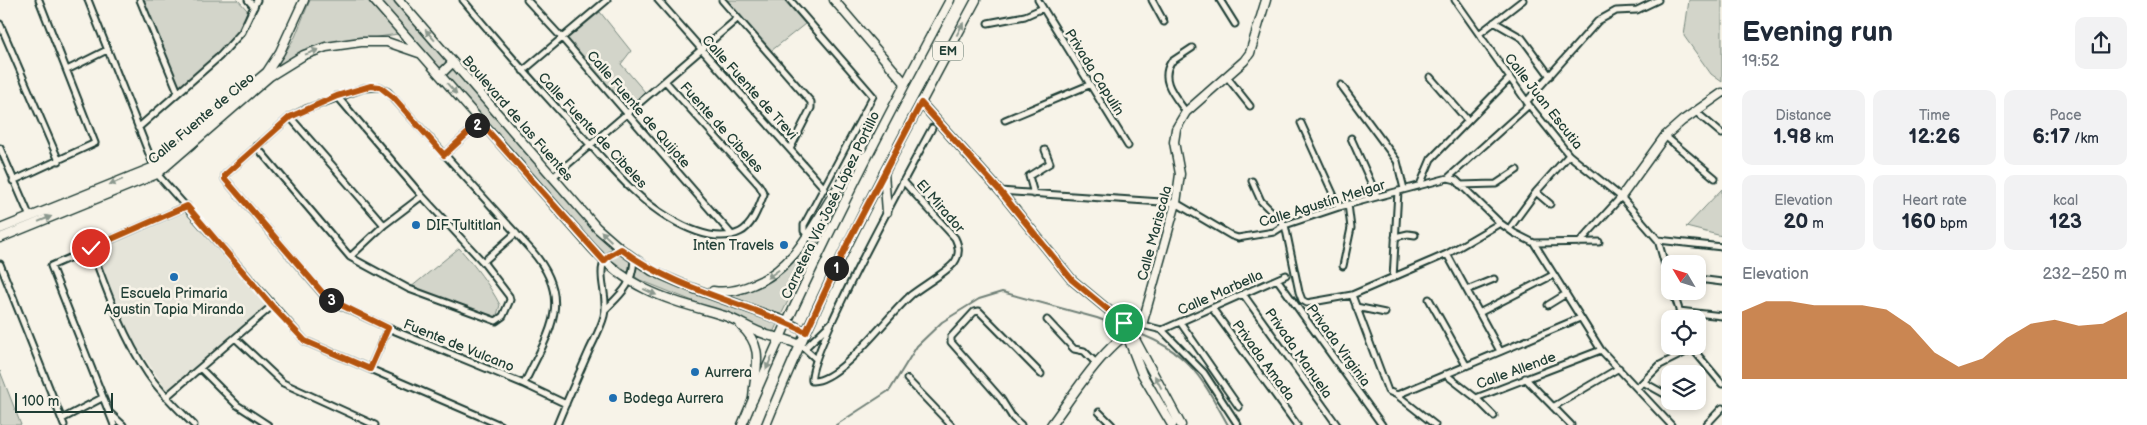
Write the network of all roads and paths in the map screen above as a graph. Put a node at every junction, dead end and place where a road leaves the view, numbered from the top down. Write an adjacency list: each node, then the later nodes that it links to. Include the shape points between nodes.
1 (39, 0): 42 (street)
2 (88, 0): 38 (street)
3 (140, 0): 54 (street)
4 (248, 0): 27 (street)
5 (257, 0): 27 (street)
6 (304, 0): 44 (street, Calle Fuente de Cleo)
7 (374, 0): 40 (street)
8 (399, 0): 41 (street, Boulevard de las Fuentes, one-way to 8)
9 (463, 0): 43 (street, Calle Fuente de Cibeles)
10 (527, 0): 36 (street, Calle Fuente de Quijote)
11 (594, 0): 26 (street)
12 (607, 0): 26 (street)
13 (658, 0): 39 (street, Calle Fuente de Trevi)
14 (722, 0): 29 (street)
15 (790, 0): 94 (street, via 873,96)
16 (834, 0): 51 (street)
17 (950, 0): 51 (street, Carretera Vía José López Portillo / EM)
18 (976, 0): 57 (street, EM, one-way to 18)
19 (1038, 0): 28 (street, Privada Capulín)
20 (1152, 0): 30 (street)
21 (1220, 0): 34 (street)
22 (1266, 0): 47 (street, Calle Mariscala, via 1250,53)
23 (1455, 0): 35 (street, Calle Juan Escutia)
24 (1523, 0): 31 (street)
25 (1658, 0): 46 (street, Calle Agustín Melgar, via 1637,10 1616,10 1598,21)
26 (600, 6): 36 (street)
27 (254, 7): 54 (street, via 242,32)
28 (1044, 8): 32 (street, via 1025,16); 52 (street, Privada Capulín)
29 (737, 19): 39 (street); 77 (street, via 811,102)
30 (1164, 22)
31 (1494, 22): 35 (street); 46 (street, via 1522,38)
32 (988, 23)
33 (0, 24): 82 (street)
34 (1235, 24)
35 (1479, 34): 49 (street, Calle Juan Escutia)
36 (562, 38): 43 (street); 62 (street, Calle Fuente de Quijote)
37 (1192, 48): 60 (street, via 1169,64 1166,80)
38 (107, 50): 42 (street); 68 (street)
39 (703, 50): 50 (street); 77 (street, Calle Fuente de Trevi)
40 (420, 53): 44 (street, Calle Fuente de Cleo, one-way to 40, via 304,55 344,43 387,42); 45 (street)
41 (454, 62): 45 (street); 86 (street, Boulevard de las Fuentes)
42 (67, 70): 82 (street, via 95,143)
43 (523, 71): 73 (street, Calle Fuente de Cibeles)
44 (268, 74): 83 (street, Calle Fuente de Cleo)
45 (440, 75): 66 (street, one-way to 66)
46 (1550, 76): 58 (street, Calle Agustín Melgar)
47 (1227, 77): 59 (street); 60 (street, Calle Mariscala)
48 (1430, 77): 65 (street)
49 (1510, 78): 58 (street, Calle Juan Escutia); 65 (street)
50 (665, 80): 62 (street); 115 (street, Fuente de Cibeles, via 764,194 750,222 742,231)
51 (905, 83): 80 (street, Carretera Vía José López Portillo / EM)
52 (1089, 85): 64 (street); 75 (street, Privada Capulín)
53 (1341, 85): 95 (street, via 1397,161)
54 (178, 92): 68 (street)
55 (1722, 93): 61 (street)
56 (337, 96): 63 (street, Fuente de Vulcano); 79 (street, Fuente de Vulcano, via 380,87 394,98); 99 (street)
57 (921, 103): 85 (street, EM); 96 (street)
58 (1528, 103): 81 (street, Calle Juan Escutia); 87 (street, Calle Agustín Melgar)
59 (1250, 106)
60 (1186, 112): 102 (street, Calle Mariscala, via 1176,129 1174,142 1180,174)
61 (1696, 112): 70 (street); 71 (street)
62 (628, 114): 73 (street); 115 (street, Calle Fuente de Quijote)
63 (290, 117): 74 (street, Fuente de Vulcano); 110 (street)
64 (1006, 120)
65 (1468, 121): 93 (street, via 1431,158)
66 (480, 122): 79 (street); 131 (street)
67 (1302, 123): 106 (street)
68 (138, 128): 83 (street)
69 (932, 128): 90 (street)
70 (1722, 134)
71 (1665, 136): 88 (street); 101 (street)
72 (1351, 138): 100 (street)
73 (590, 144): 86 (street); 115 (street, Calle Fuente de Cibeles, via 636,193 668,218 713,236)
74 (256, 146): 129 (street); 165 (street, Fuente de Vulcano, via 227,173 225,179 327,298)
75 (1128, 146)
76 (0, 148): 89 (street)
77 (790, 149): 94 (street, Calle Fuente de Trevi)
78 (1045, 150): 98 (street, via 1050,163 1028,176)
79 (444, 155): 114 (street, Fuente de Vulcano)
80 (867, 155): 116 (street, via 845,174); 160 (street, Carretera Vía José López Portillo / EM)
81 (1570, 155): 97 (street); 101 (street, Calle Juan Escutia)
82 (59, 161): 89 (street)
83 (155, 170): 105 (street); 108 (street, Calle Fuente de Cleo, one-way to 108); 119 (street, Calle Fuente de Cleo, one-way to 83)
84 (1517, 170): 92 (street, via 1496,184)
85 (884, 173): 107 (street); 167 (street, EM)
86 (553, 177): 126 (street, Boulevard de las Fuentes, one-way to 86, via 597,228)
87 (1448, 178): 92 (street, Calle Agustín Melgar); 93 (street, Calle Agustín Melgar)
88 (1715, 178)
89 (13, 181): 108 (street)
90 (903, 181): 107 (street, El Mirador); 176 (street, El Mirador, via 955,238 958,254 954,263 911,295 854,357 829,377 812,381)
91 (1252, 181): 111 (street, via 1261,201)
92 (1458, 183): 109 (street)
93 (1420, 185): 95 (street, Calle Agustín Melgar)
94 (825, 188): 116 (street, via 804,225)
95 (1401, 190): 100 (street, Calle Agustín Melgar); 118 (street)
96 (1000, 191): 98 (street, Calle Agustín Melgar); 168 (street, via 1072,280 1124,323)
97 (1536, 192): 104 (street); 113 (street)
98 (1034, 194): 102 (street, Calle Agustín Melgar)
99 (422, 196): 110 (street); 132 (street)
100 (1377, 196): 103 (street, Calle Agustín Melgar)
101 (1621, 197): 120 (street, Calle Juan Escutia); 123 (street)
102 (1176, 203): 111 (street, Calle Agustín Melgar, via 1235,238 1274,232); 164 (street, Calle Mariscala)
103 (1348, 204): 106 (street, Calle Agustín Melgar); 134 (street, via 1351,228)
104 (1550, 204)
105 (187, 206): 125 (street); 150 (street)
106 (1339, 206): 111 (street, Calle Agustín Melgar)
107 (887, 212): 161 (street, El Mirador)
108 (30, 217): 112 (street, Calle Fuente de Cleo)
109 (1500, 223): 113 (street); 127 (street)
110 (384, 225): 129 (street)
111 (1285, 225): 147 (street, via 1302,300 1307,303)
112 (0, 229)
113 (1509, 229): 122 (street)
114 (516, 233): 132 (street); 187 (street, Fuente de Vulcano, via 545,266 554,288 555,302 549,332)
115 (732, 235)
116 (808, 235): 143 (street, one-way to 143, via 791,260 760,282 722,292)
117 (1415, 235): 118 (street)
118 (1395, 237): 138 (street)
119 (0, 238)
120 (1658, 240): 124 (street); 128 (street, Calle Juan Escutia)
121 (1599, 242): 123 (street)
122 (1534, 243): 123 (street); 136 (street)
123 (1579, 243)
124 (1722, 247)
125 (91, 248): 192 (street, via 119,322 148,374); 193 (street, via 55,263 51,270)
126 (621, 249): 130 (street, Boulevard de las Fuentes); 131 (street)
127 (1448, 254): 138 (street); 144 (street)
128 (1663, 255)
129 (350, 257): 132 (street, via 409,289 496,321 503,316 510,300)
130 (634, 260): 141 (street); 143 (street, Boulevard de las Fuentes)
131 (604, 261): 141 (street); 152 (street, via 601,274)
132 (483, 262)
133 (0, 264): 203 (street)
134 (1343, 266)
135 (1286, 275): 137 (street, Calle Marbella)
136 (1553, 275): 146 (street); 155 (street)
137 (1277, 278): 145 (street, Calle Marbella); 223 (street, Privada Virginia)
138 (1393, 278): 147 (street)
139 (1494, 279): 144 (street)
140 (1706, 279): 142 (street)
141 (630, 282): 152 (street); 163 (street, one-way to 163, via 662,298)
142 (1722, 282)
143 (692, 288): 160 (street, Boulevard de las Fuentes)
144 (1467, 290): 155 (street)
145 (1243, 294): 153 (street, Calle Marbella); 222 (street, Privada Manuela)
146 (1566, 294): 149 (street); 158 (street)
147 (1352, 295): 151 (street)
148 (1429, 299): 178 (street)
149 (1548, 305)
150 (272, 306): 170 (street); 181 (street, via 305,341)
151 (1356, 307): 154 (street); 191 (street, via 1388,392)
152 (606, 308): 196 (street)
153 (1212, 308): 162 (street, Calle Marbella); 221 (street, Privada Amada)
154 (1385, 313)
155 (1479, 313): 173 (street)
156 (1706, 314): 157 (street)
157 (1722, 316)
158 (1580, 318): 172 (street); 173 (street)
159 (1047, 320): 177 (street, via 1074,349 1084,351)
160 (787, 322): 167 (street); 169 (street, Carretera Vía José López Portillo / EM)
161 (832, 322): 171 (street); 176 (street, El Mirador)
162 (1180, 322): 166 (street, Calle Marbella); 197 (street)
163 (738, 323): 169 (street); 195 (street, via 752,340 759,362)
164 (1142, 325): 166 (street); 168 (street)
165 (388, 328): 181 (street); 187 (street, Fuente de Vulcano)
166 (1162, 330): 220 (street, via 1204,373)
167 (806, 332): 171 (street, EM)
168 (1128, 332): 177 (street); 218 (street, via 1142,374); 219 (street, one-way to 168)
169 (781, 337): 171 (street); 195 (street, Carretera Vía José López Portillo / EM, one-way to 195)
170 (235, 338): 179 (street); 209 (street, via 283,383)
171 (803, 346): 176 (street); 213 (street, EM)
172 (1600, 350): 180 (street); 184 (street, Calle Allende)
173 (1500, 351): 178 (street)
174 (1679, 355): 186 (street, via 1660,365)
175 (1698, 355): 188 (street)
176 (816, 359)
177 (1097, 364): 216 (street)
178 (1466, 365): 183 (street)
179 (200, 368): 192 (street); 208 (street, via 237,405)
180 (1619, 368): 189 (street); 198 (street)
181 (370, 369): 210 (street)
182 (1041, 374): 215 (street, via 979,312 974,312 952,334 951,342)
183 (1445, 374): 191 (street); 194 (street, Calle Allende)
184 (1525, 378): 194 (street, Calle Allende); 198 (street)
185 (907, 379): 214 (street)
186 (1643, 382): 189 (street); 190 (street)
187 (524, 384): 196 (street, Fuente de Vulcano)
188 (1722, 384)
189 (1637, 388): 226 (street)
190 (1661, 392)
191 (1398, 395): 224 (street)
192 (166, 397): 207 (street)
193 (102, 398): 200 (street); 203 (street)
194 (1476, 398): 202 (street)
195 (753, 399): 212 (street, Carretera Vía José López Portillo / EM)
196 (566, 404): 211 (street)
197 (1239, 407)
198 (1553, 407): 225 (street)
199 (1722, 408): 227 (street)
200 (108, 411): 205 (street); 206 (street)
201 (1099, 412): 217 (street)
202 (1494, 416)
203 (62, 419): 204 (street)
204 (64, 425)
205 (114, 425)
206 (123, 425)
207 (194, 425)
208 (268, 425)
209 (375, 425)
210 (500, 425)
211 (557, 425)
212 (742, 425)
213 (766, 425)
214 (952, 425)
215 (1020, 425)
216 (1051, 425)
217 (1112, 425)
218 (1172, 425)
219 (1181, 425)
220 (1238, 425)
221 (1297, 425)
222 (1337, 425)
223 (1382, 425)
224 (1435, 425)
225 (1571, 425)
226 (1671, 425)
227 (1706, 425)

